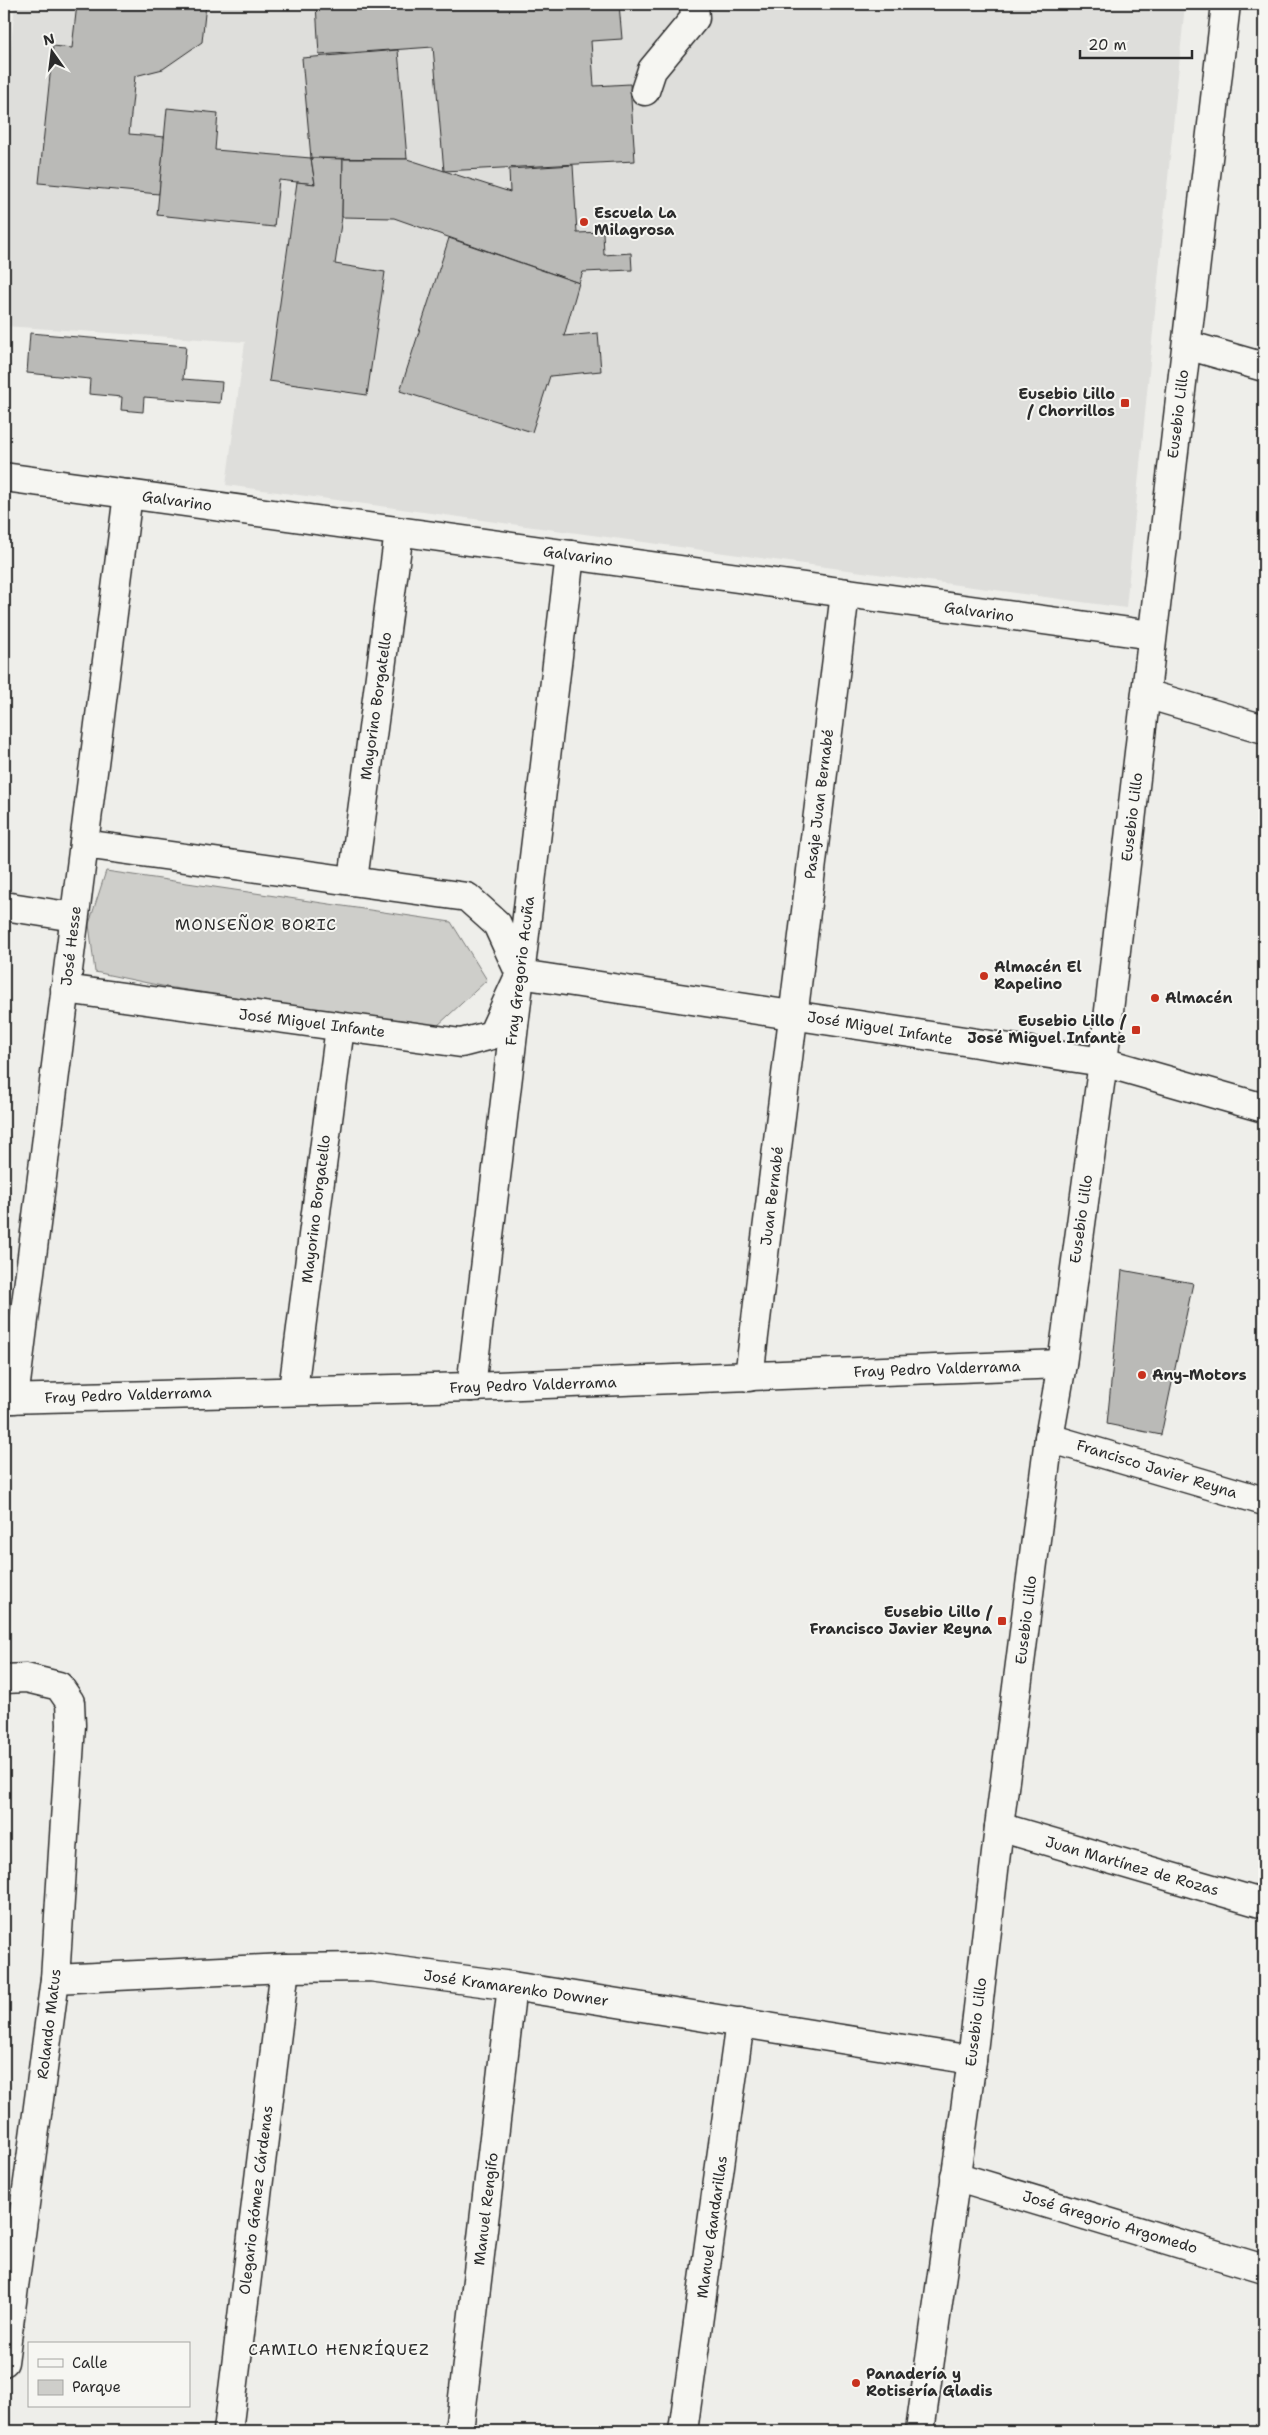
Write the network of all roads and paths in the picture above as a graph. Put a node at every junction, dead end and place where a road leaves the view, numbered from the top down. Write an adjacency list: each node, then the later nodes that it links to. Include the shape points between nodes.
1 (694, 4): 3 (street, via 695,18 652,70)
2 (1226, 4): 4 (street, Eusebio Lillo)
3 (644, 91)
4 (1186, 345): 5 (street); 11 (street, Eusebio Lillo)
5 (1264, 367)
6 (4, 477): 7 (street, Galvarino)
7 (128, 494): 8 (street, Galvarino); 14 (street, José Hesse)
8 (399, 532): 9 (street, Galvarino); 15 (street, Mayorino Borgatello)
9 (570, 555): 10 (street, Galvarino); 18 (street, Fray Gregorio Acuña)
10 (845, 593): 11 (street, Galvarino); 20 (street, Pasaje Juan Bernabé)
11 (1152, 636): 12 (street, Eusebio Lillo)
12 (1146, 694): 13 (street); 22 (street, Eusebio Lillo)
13 (1264, 729)
14 (84, 844): 15 (street); 17 (street, José Hesse)
15 (353, 880): 18 (street, via 467,897 497,924)
16 (4, 906): 17 (street)
17 (74, 916): 19 (street, José Hesse)
18 (520, 974): 20 (street, José Miguel Infante); 21 (street, José Miguel Infante, via 492,1035 460,1042); 26 (street, Fray Gregorio Acuña)
19 (66, 989): 21 (street, José Miguel Infante); 28 (street, José Hesse)
20 (794, 1015): 22 (street, José Miguel Infante); 25 (street, Juan Bernabé)
21 (340, 1027): 27 (street, Mayorino Borgatello)
22 (1103, 1062): 23 (street, José Miguel Infante); 24 (street, Eusebio Lillo)
23 (1264, 1108)
24 (1062, 1364): 25 (street, Fray Pedro Valderrama); 29 (street, Eusebio Lillo)
25 (750, 1377): 26 (street, Fray Pedro Valderrama)
26 (471, 1387): 27 (street, Fray Pedro Valderrama)
27 (293, 1390): 28 (street, Fray Pedro Valderrama)
28 (9, 1399)
29 (1049, 1438): 30 (street, Francisco Javier Reyna); 32 (street, Eusebio Lillo)
30 (1264, 1501)
31 (4, 1679): 35 (street, Rolando Matus, via 26,1678 59,1686 70,1702)
32 (999, 1827): 33 (street, Juan Martínez de Rozas); 38 (street, Eusebio Lillo)
33 (1264, 1904)
34 (285, 1968): 35 (street, José Kramarenko Downer); 36 (street, José Kramarenko Downer, via 370,1967); 42 (street, Olegario Gómez Cárdenas)
35 (55, 1979): 41 (street, Rolando Matus)
36 (512, 1986): 37 (street, José Kramarenko Downer); 43 (street, Manuel Rengifo)
37 (740, 2022): 38 (street, José Kramarenko Downer); 44 (street, Manuel Gandarillas)
38 (972, 2060): 39 (street, Eusebio Lillo)
39 (955, 2176): 40 (street, José Gregorio Argomedo); 45 (street, Eusebio Lillo)
40 (1264, 2269)
41 (4, 2362)
42 (228, 2431)
43 (459, 2431)
44 (683, 2431)
45 (920, 2431)

